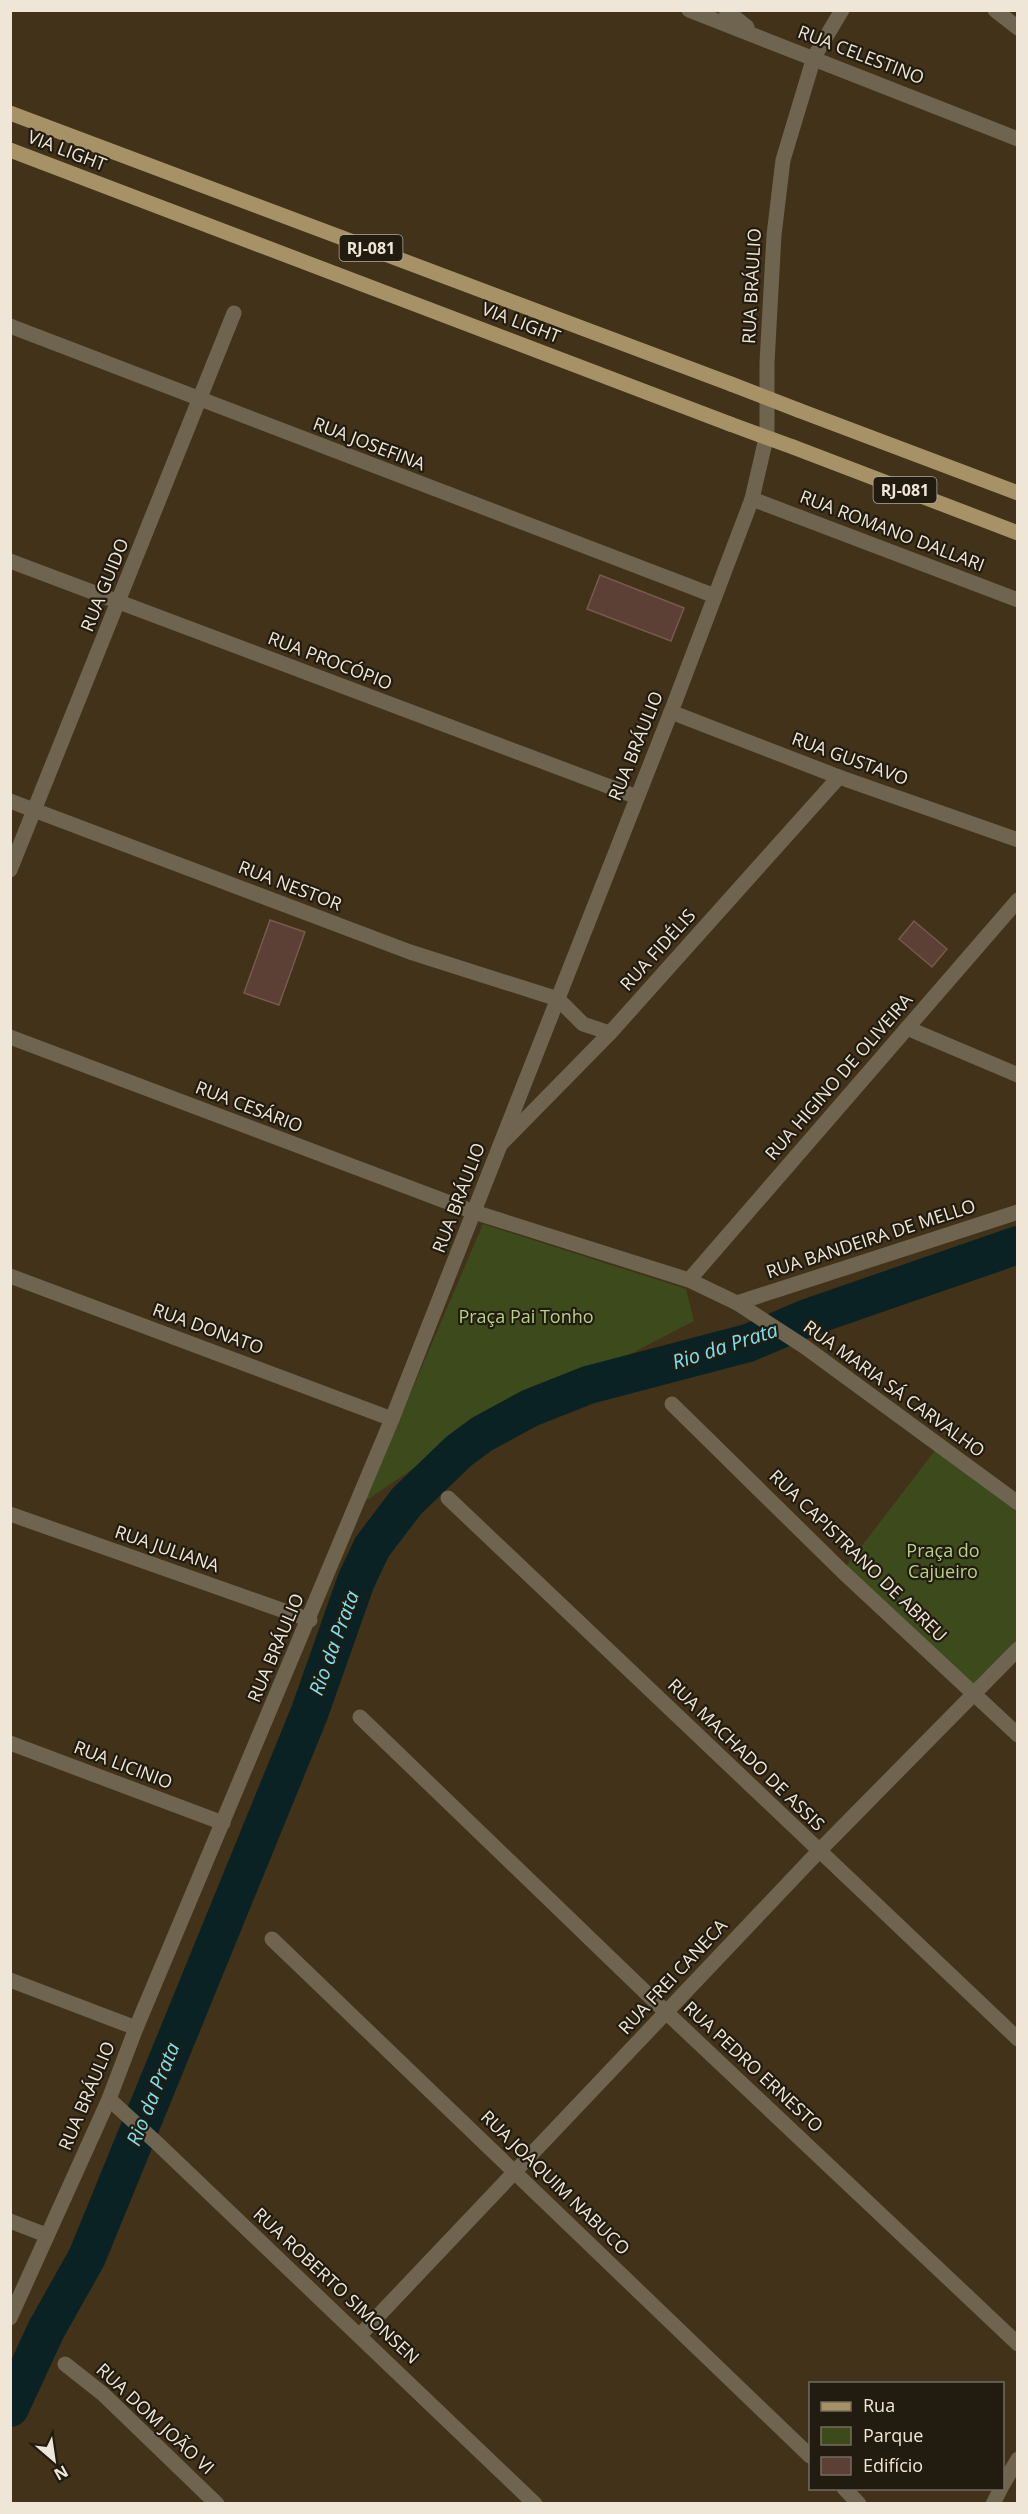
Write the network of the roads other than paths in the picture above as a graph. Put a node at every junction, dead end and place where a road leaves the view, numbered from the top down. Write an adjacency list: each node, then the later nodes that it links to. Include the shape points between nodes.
1 (689, 10): 6 (street, RUA CELESTINO)
2 (726, 10): 6 (street)
3 (842, 10): 7 (street, RUA BRÁULIO)
4 (995, 10): 5 (street)
5 (1017, 28)
6 (759, 37): 7 (street, RUA CELESTINO)
7 (814, 57): 9 (street, RUA CELESTINO); 15 (street, RUA BRÁULIO, via 787,142 778,189 766,434)
8 (10, 113): 14 (main road, VIA LIGHT / RJ-081, bridge)
9 (1017, 139)
10 (10, 150): 16 (main road, VIA LIGHT / RJ-081, bridge)
11 (234, 313): 13 (street, RUA GUIDO)
12 (10, 326): 13 (street, RUA JOSEFINA)
13 (200, 400): 18 (street, RUA JOSEFINA); 20 (street, RUA GUIDO)
14 (1017, 493)
15 (752, 499): 18 (street, RUA BRÁULIO); 19 (street, RUA ROMANO DALLARI)
16 (1017, 533)
17 (10, 561): 20 (street, RUA PROCÓPIO)
18 (715, 596): 21 (street, RUA BRÁULIO)
19 (1017, 600)
20 (119, 603): 23 (street, RUA PROCÓPIO); 25 (street, RUA GUIDO)
21 (671, 712): 22 (street, RUA GUSTAVO); 23 (street, RUA BRÁULIO)
22 (839, 777): 26 (street, RUA GUSTAVO); 31 (street, RUA FIDÉLIS)
23 (637, 797): 29 (street, RUA BRÁULIO)
24 (10, 801): 25 (street, RUA NESTOR)
25 (35, 810): 27 (street, RUA GUIDO); 29 (street, RUA NESTOR, via 410,952)
26 (1017, 840)
27 (10, 870)
28 (1017, 900): 30 (street, RUA HIGINO DE OLIVEIRA)
29 (558, 999): 31 (street, via 583,1024); 34 (street, RUA BRÁULIO)
30 (907, 1028): 33 (street); 38 (street, RUA HIGINO DE OLIVEIRA)
31 (610, 1033): 34 (street, RUA FIDÉLIS)
32 (10, 1038): 35 (street, RUA CESÁRIO)
33 (1017, 1074)
34 (500, 1145): 35 (street, RUA BRÁULIO)
35 (474, 1212): 38 (street, RUA MARIA SÁ CARVALHO); 41 (street, RUA BRÁULIO)
36 (1017, 1212): 39 (street, RUA BANDEIRA DE MELLO)
37 (10, 1276): 41 (street, RUA DONATO)
38 (689, 1280): 39 (street, RUA MARIA SÁ CARVALHO)
39 (737, 1303): 43 (street, RUA MARIA SÁ CARVALHO, via 806,1347)
40 (672, 1404): 47 (street, RUA CAPISTRANO DE ABREU)
41 (392, 1419): 45 (street, RUA BRÁULIO)
42 (448, 1498): 52 (street, RUA MACHADO DE ASSIS)
43 (1017, 1503)
44 (10, 1514): 45 (street, RUA JULIANA)
45 (310, 1620): 51 (street, RUA BRÁULIO)
46 (1017, 1649): 47 (street, RUA FREI CANECA)
47 (975, 1695): 49 (street, RUA CAPISTRANO DE ABREU); 52 (street, RUA FREI CANECA)
48 (360, 1717): 55 (street, RUA PEDRO ERNESTO)
49 (1017, 1735)
50 (10, 1743): 51 (street, RUA LICINIO)
51 (223, 1823): 56 (street, RUA BRÁULIO)
52 (819, 1851): 55 (street, RUA FREI CANECA); 57 (street, RUA MACHADO DE ASSIS)
53 (272, 1939): 59 (street, RUA JOAQUIM NABUCO)
54 (10, 1980): 56 (street)
55 (667, 2013): 59 (street, RUA FREI CANECA); 64 (street, RUA PEDRO ERNESTO)
56 (136, 2028): 58 (street, RUA BRÁULIO)
57 (1017, 2039)
58 (109, 2099): 61 (street, RUA BRÁULIO); 63 (street, RUA ROBERTO SIMONSEN)
59 (514, 2170): 63 (street, RUA FREI CANECA); 66 (street, RUA JOAQUIM NABUCO)
60 (10, 2221): 61 (street)
61 (46, 2235): 62 (street, RUA BRÁULIO)
62 (10, 2318)
63 (360, 2335): 72 (street, RUA ROBERTO SIMONSEN)
64 (1017, 2344)
65 (64, 2364): 71 (street, RUA DOM JOÃO VI, via 111,2402)
66 (809, 2455)
67 (1017, 2459): 68 (street)
68 (1004, 2483)
69 (846, 2490): 73 (street)
70 (1000, 2490): 74 (street)
71 (217, 2504)
72 (535, 2504)
73 (860, 2504)
74 (993, 2504)

